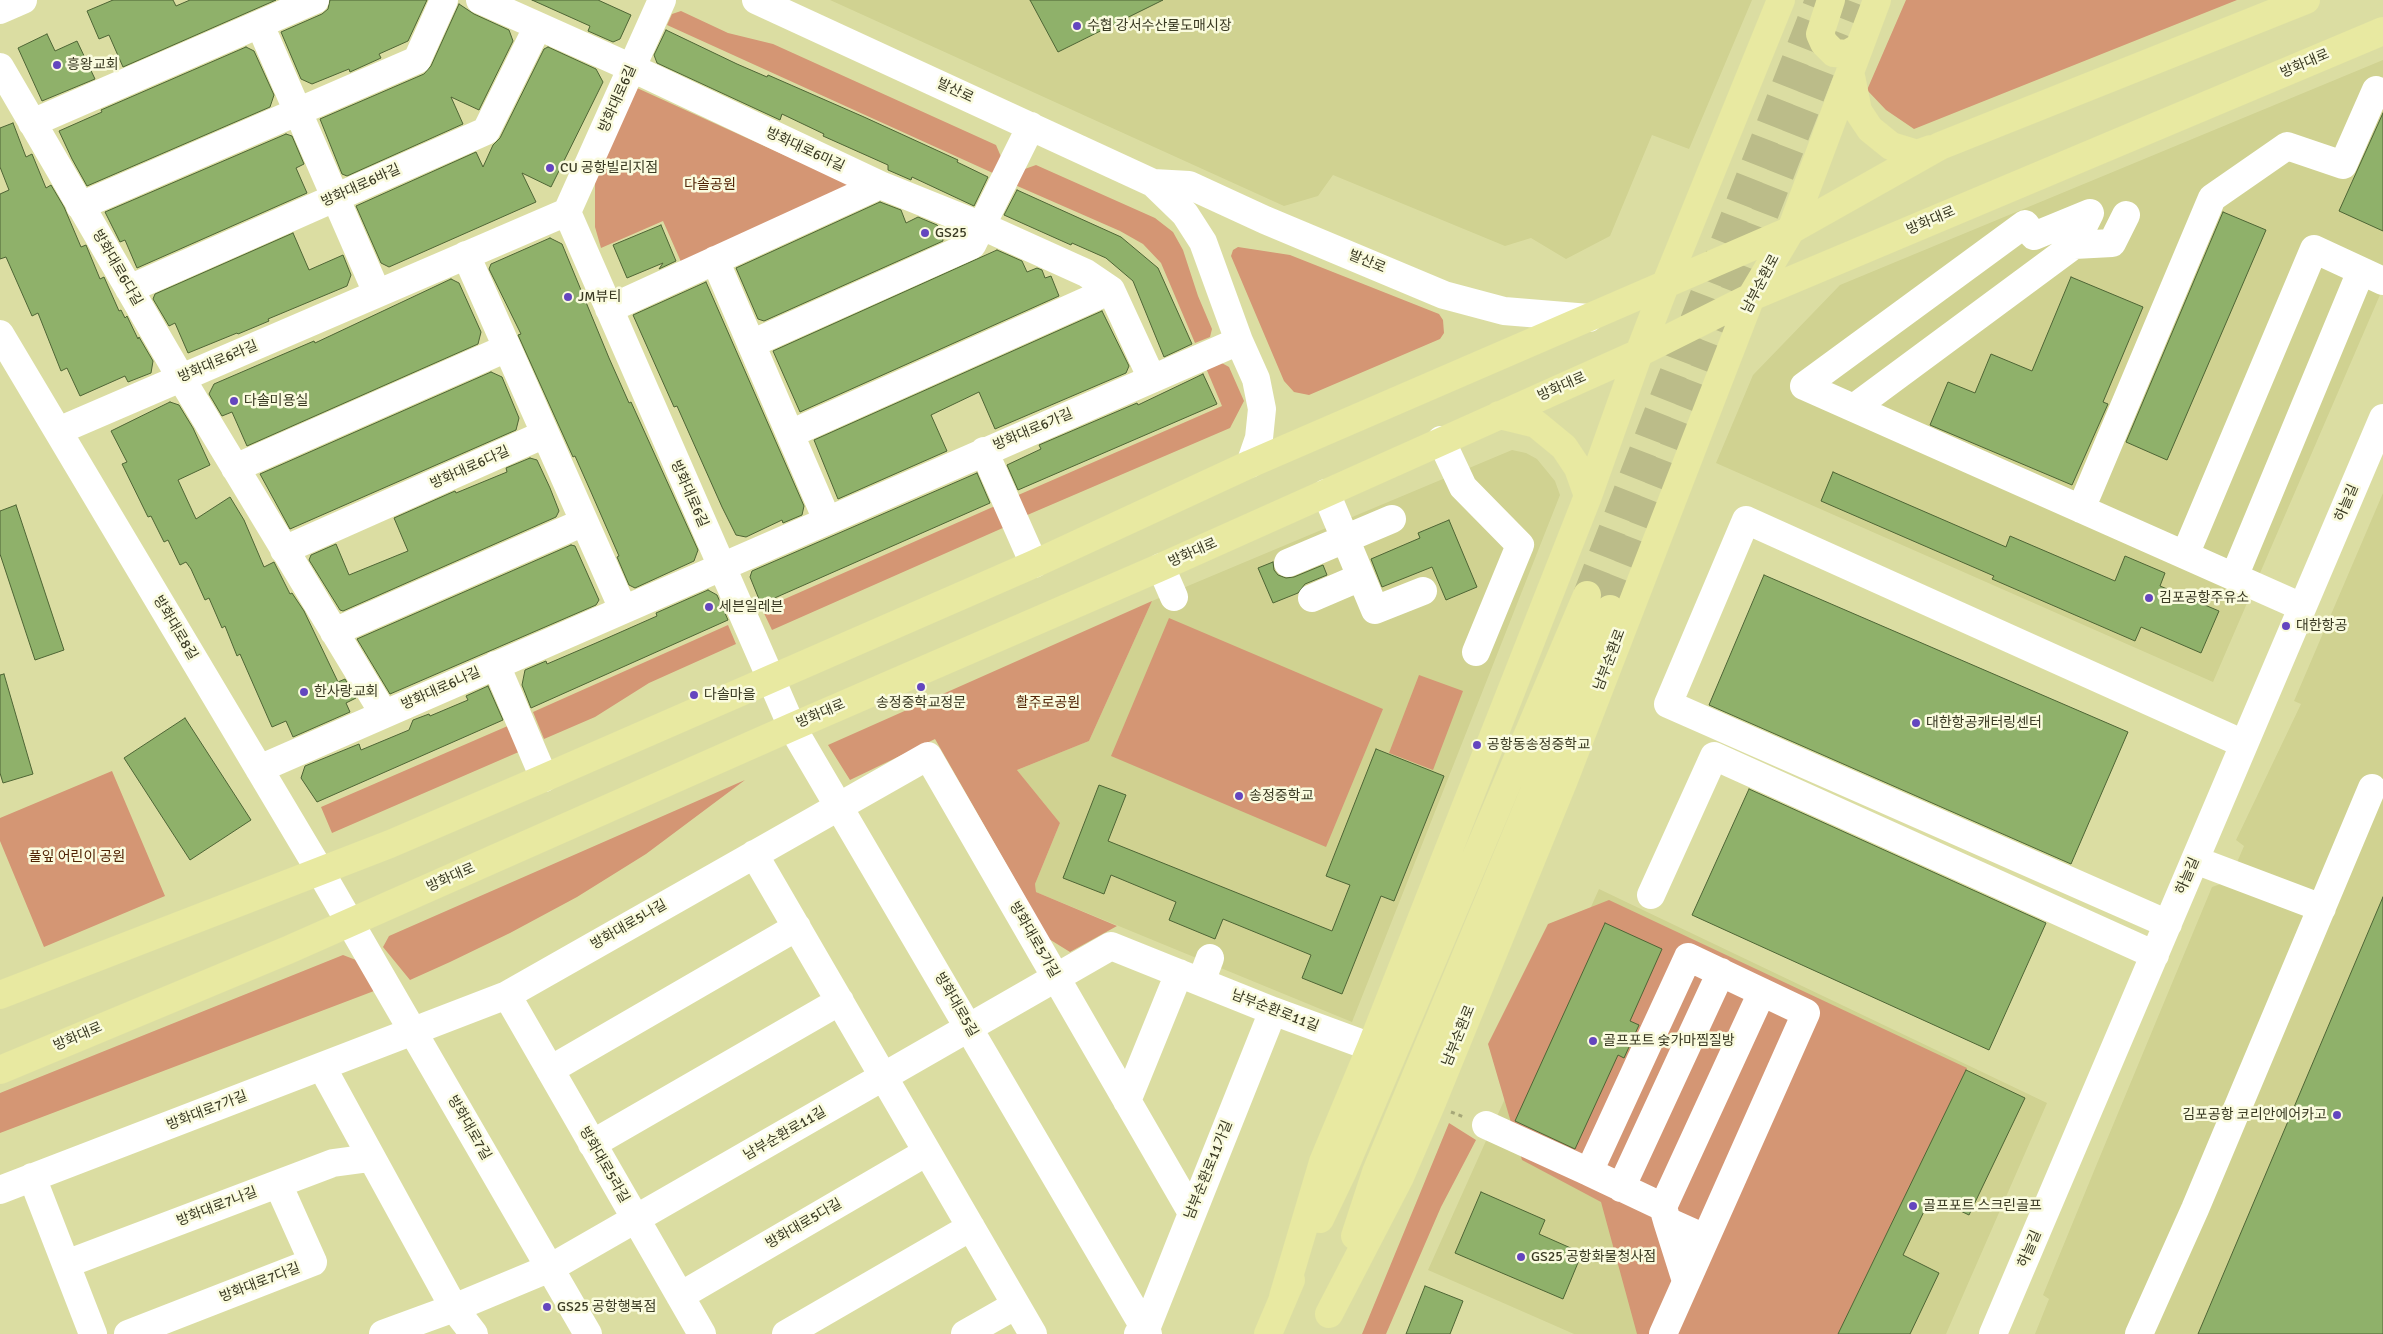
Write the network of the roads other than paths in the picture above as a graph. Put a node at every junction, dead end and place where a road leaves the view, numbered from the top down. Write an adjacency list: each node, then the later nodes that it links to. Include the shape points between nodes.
1 (23, 0): 11 (street)
2 (315, 0): 12 (street)
3 (444, 0): 19 (street, via 417,60)
4 (480, 0): 13 (street)
5 (662, 0): 17 (street, 방화대로6길)
6 (756, 0): 21 (street, 발산로)
7 (1781, 0): 35 (main road)
8 (1830, 0): 15 (main road, via 1820,34 1834,53 1847,54)
9 (1877, 0): 15 (main road, 남부순환로)
10 (2306, 0): 22 (main road)
11 (0, 10)
12 (260, 25): 19 (street); 20 (street)
13 (538, 26): 17 (street); 25 (street, 방화대로6바길, via 486,131)
14 (2383, 31): 39 (main road, 방화대로)
15 (1854, 59): 22 (main road, via 1858,111 1870,129 1890,146 1917,154); 30 (main road, 남부순환로)
16 (0, 67): 20 (street, 방화대로6다길)
17 (632, 68): 24 (street, 방화대로6마길); 27 (street, 방화대로6길)
18 (2376, 90): 61 (street, via 2343,165 2287,146 2212,198)
19 (298, 112): 25 (street); 26 (street)
20 (32, 123): 26 (street, 방화대로6다길)
21 (1031, 126): 23 (street, 발산로); 29 (street)
22 (1940, 146): 30 (main road)
23 (1153, 183): 41 (street, 발산로, via 1189,185 1444,295 1504,310); 43 (street, 발산로, via 1185,214 1203,242)
24 (880, 185): 29 (street, 방화대로6마길); 33 (street)
25 (335, 197): 36 (street, 방화대로6바길); 38 (street)
26 (80, 206): 36 (street, 방화대로6다길)
27 (566, 212): 32 (street, 방화대로6라길); 40 (street, 방화대로6길)
28 (2126, 215): 31 (street, via 2112,243)
29 (982, 226): 37 (street, 방화대로6마길, via 1060,260); 44 (street, via 972,245)
30 (1791, 230): 35 (main road); 39 (main road, 남부순환로)
31 (2074, 245): 49 (street); 49 (street, via 2090,213 2034,236 2025,224 1804,386)
32 (466, 255): 38 (street, 방화대로6라길); 45 (street)
33 (716, 260): 40 (street); 44 (street)
34 (2372, 276): 67 (street, via 2314,249); 72 (street)
35 (1666, 283): 41 (main road); 46 (main road)
36 (128, 289): 47 (street, 방화대로6다길)
37 (1111, 290): 48 (street); 54 (street)
38 (378, 293): 47 (street, 방화대로6라길)
39 (1751, 296): 46 (main road, 방화대로); 138 (main road, 남부순환로, via 1564,780 1431,1104 1400,1177)
40 (609, 309): 70 (street, 방화대로6길)
41 (1589, 318): 57 (main road)
42 (0, 334): 52 (street, 방화대로8길)
43 (1239, 341): 48 (street, 방화대로6가길); 57 (street, 발산로, via 1256,379 1262,409 1259,438)
44 (751, 344): 54 (street)
45 (507, 348): 53 (street); 58 (street)
46 (1639, 353): 50 (main road, 방화대로); 60 (main road)
47 (181, 378): 52 (street, 방화대로6라길); 58 (street, 방화대로6다길)
48 (1152, 379): 56 (street, 방화대로6가길)
49 (1855, 407): 61 (street)
50 (1500, 415): 55 (main road, 방화대로); 60 (main road, via 1536,424 1564,447 1578,468)
51 (2383, 418): 79 (street, 하늘길)
52 (58, 431): 88 (street, 방화대로8길)
53 (545, 434): 64 (street); 66 (street, 방화대로6다길)
54 (790, 434): 63 (street)
55 (1442, 440): 59 (main road, 방화대로); 82 (street, via 1463,488 1520,545)
56 (984, 452): 63 (street, 방화대로6가길); 69 (street)
57 (1250, 464): 69 (main road)
58 (235, 468): 66 (street, 방화대로6다길)
59 (1326, 493): 65 (street); 71 (main road, 방화대로)
60 (1588, 496): 111 (main road)
61 (2082, 509): 67 (street)
62 (1392, 519): 65 (street)
63 (827, 520): 70 (street, 방화대로6가길)
64 (584, 522): 80 (street); 81 (street)
65 (1345, 539): 68 (street); 73 (street)
66 (284, 550): 81 (street, 방화대로6다길)
67 (2185, 555): 72 (street)
68 (1288, 563)
69 (1034, 564): 84 (main road)
70 (721, 566): 80 (street, 방화대로6나길); 84 (street, 방화대로6길)
71 (1161, 567): 76 (street); 86 (main road, 방화대로)
72 (2234, 576): 79 (street)
73 (1361, 577): 74 (street, via 1375,610); 77 (street)
74 (1423, 591)
75 (1586, 595): 135 (main road, via 1343,1171)
76 (1174, 597)
77 (1312, 598)
78 (1612, 605): 138 (main road, 남부순환로, via 1376,1172)
79 (2302, 607): 87 (street, 하늘길)
80 (623, 609): 83 (street, 방화대로6나길)
81 (334, 632): 85 (street, 방화대로6다길)
82 (1476, 652)
83 (496, 665): 85 (street, 방화대로6나길); 89 (street)
84 (770, 679): 86 (street, 방화대로5길); 89 (main road)
85 (384, 714): 88 (street, 방화대로6나길)
86 (792, 727): 91 (street, 방화대로5길); 97 (main road, 방화대로)
87 (2244, 744): 93 (street, 하늘길); 98 (street, via 1746,520 1668,704)
88 (259, 769): 94 (street, 방화대로8길)
89 (544, 778): 94 (main road)
90 (2372, 788): 96 (street)
91 (839, 806): 92 (street, 방화대로5나길); 103 (street, 방화대로5가길, via 928,756); 109 (street, 방화대로5길)
92 (754, 854): 99 (street); 106 (street, 방화대로5나길)
93 (2195, 860): 96 (street); 98 (street, 하늘길)
94 (320, 871): 97 (street, 방화대로8길); 105 (main road)
95 (1651, 895): 100 (street, via 1714,756)
96 (2322, 908): 152 (street)
97 (350, 922): 110 (street, 방화대로7길); 113 (main road, 방화대로)
98 (2168, 924): 100 (street, 하늘길)
99 (797, 927): 107 (street); 114 (street)
100 (2155, 955): 151 (street, 하늘길)
101 (1197, 971): 103 (street, 남부순환로11길, via 1111,946); 108 (street, 남부순환로11길); 116 (street)
102 (1720, 972): 104 (street); 121 (street, via 1688,957); 124 (street)
103 (1055, 978): 109 (street, 남부순환로11길); 116 (street, 방화대로5가길)
104 (1762, 992): 127 (street); 130 (street, via 1806,1013)
105 (0, 995)
106 (507, 995): 110 (street, 방화대로5나길); 114 (street, 방화대로5라길)
107 (840, 1001): 115 (street); 118 (street)
108 (1273, 1011): 111 (street, 남부순환로11길); 126 (street, 남부순환로11가길)
109 (969, 1028): 115 (street, 남부순환로11길); 139 (street, 방화대로5길)
110 (413, 1032): 112 (street, 방화대로7가길); 132 (street, 방화대로7길)
111 (1371, 1047): 135 (main road, via 1323,1162)
112 (322, 1067): 120 (street); 122 (street, 방화대로7가길)
113 (0, 1070)
114 (550, 1070): 118 (street, 방화대로5라길)
115 (884, 1077): 119 (street); 128 (street, 남부순환로11길)
116 (1127, 1101): 126 (street, 방화대로5가길)
117 (1486, 1125): 121 (street)
118 (592, 1144): 128 (street, 방화대로5라길)
119 (928, 1152): 129 (street); 134 (street, 방화대로5다길)
120 (370, 1158): 123 (street, 방화대로7나길, via 333,1163); 137 (street)
121 (1589, 1172): 124 (street)
122 (32, 1177): 125 (street, 방화대로7가길); 131 (street)
123 (278, 1184): 131 (street, 방화대로7나길); 141 (street, 방화대로7다길, via 313,1262)
124 (1621, 1188): 127 (street)
125 (0, 1190)
126 (1192, 1213): 139 (street, 남부순환로11가길)
127 (1665, 1214): 130 (street); 133 (street)
128 (636, 1220): 132 (street, 남부순환로11길); 134 (street, 방화대로5라길)
129 (971, 1228): 136 (street); 146 (street)
130 (1705, 1238): 133 (street)
131 (66, 1264): 140 (street)
132 (550, 1268): 137 (street, 남부순환로11길); 144 (street, 방화대로7길)
133 (1686, 1280): 150 (street)
134 (680, 1296): 145 (street, 방화대로5라길)
135 (1283, 1297): 149 (main road)
136 (1016, 1305): 147 (street); 148 (street)
137 (454, 1308): 142 (street, 남부순환로11길); 143 (street)
138 (1325, 1324)
139 (1144, 1332)
140 (94, 1334)
141 (128, 1334)
142 (383, 1334)
143 (474, 1334)
144 (588, 1334)
145 (702, 1334)
146 (786, 1334)
147 (965, 1334)
148 (1033, 1334)
149 (1268, 1334)
150 (1662, 1334)
151 (1994, 1334)
152 (2139, 1334)

